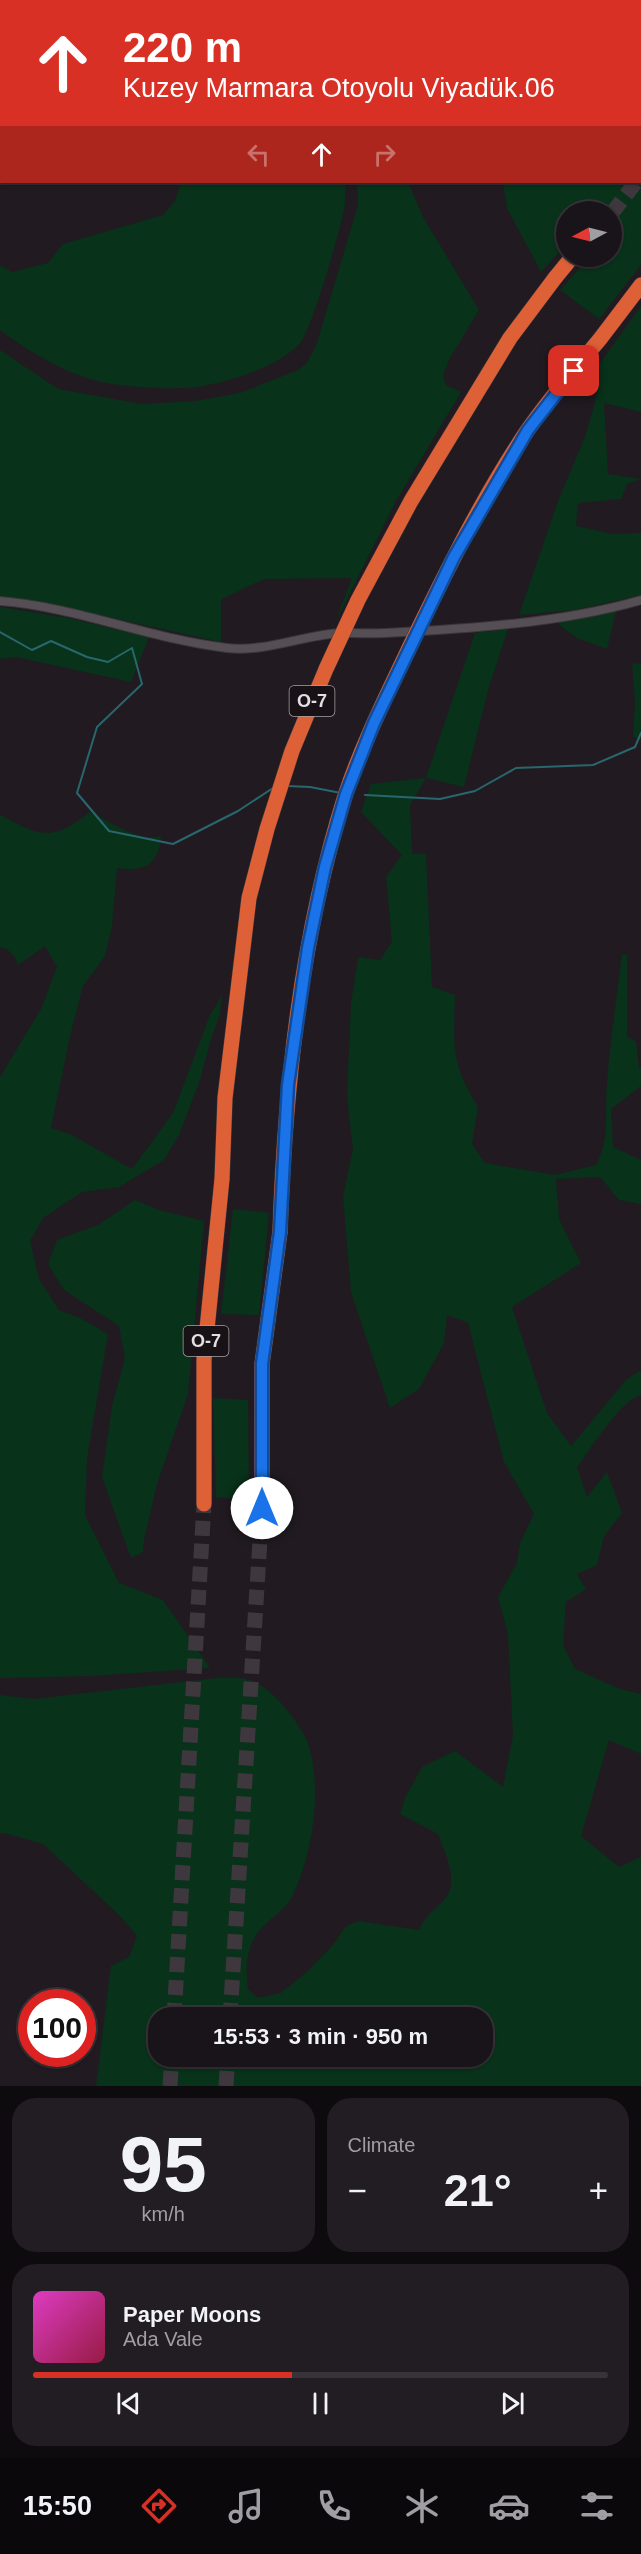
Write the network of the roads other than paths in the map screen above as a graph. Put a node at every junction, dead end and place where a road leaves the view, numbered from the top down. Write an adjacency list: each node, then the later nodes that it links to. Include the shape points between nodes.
1 (564, 267): 5 (highway, O-7, bridge, via 510,338 411,501 353,610 292,751 267,829 249,898 225,1098 222,1179 204,1359)
2 (641, 285): 6 (highway, bridge, via 528,430 454,557 374,723 346,794 325,867 288,1085 280,1232 262,1364)
3 (641, 600): 4 (street, via 606,610 550,617 459,628 331,634 237,649)
4 (0, 601)
5 (204, 1504)
6 (262, 1508)

